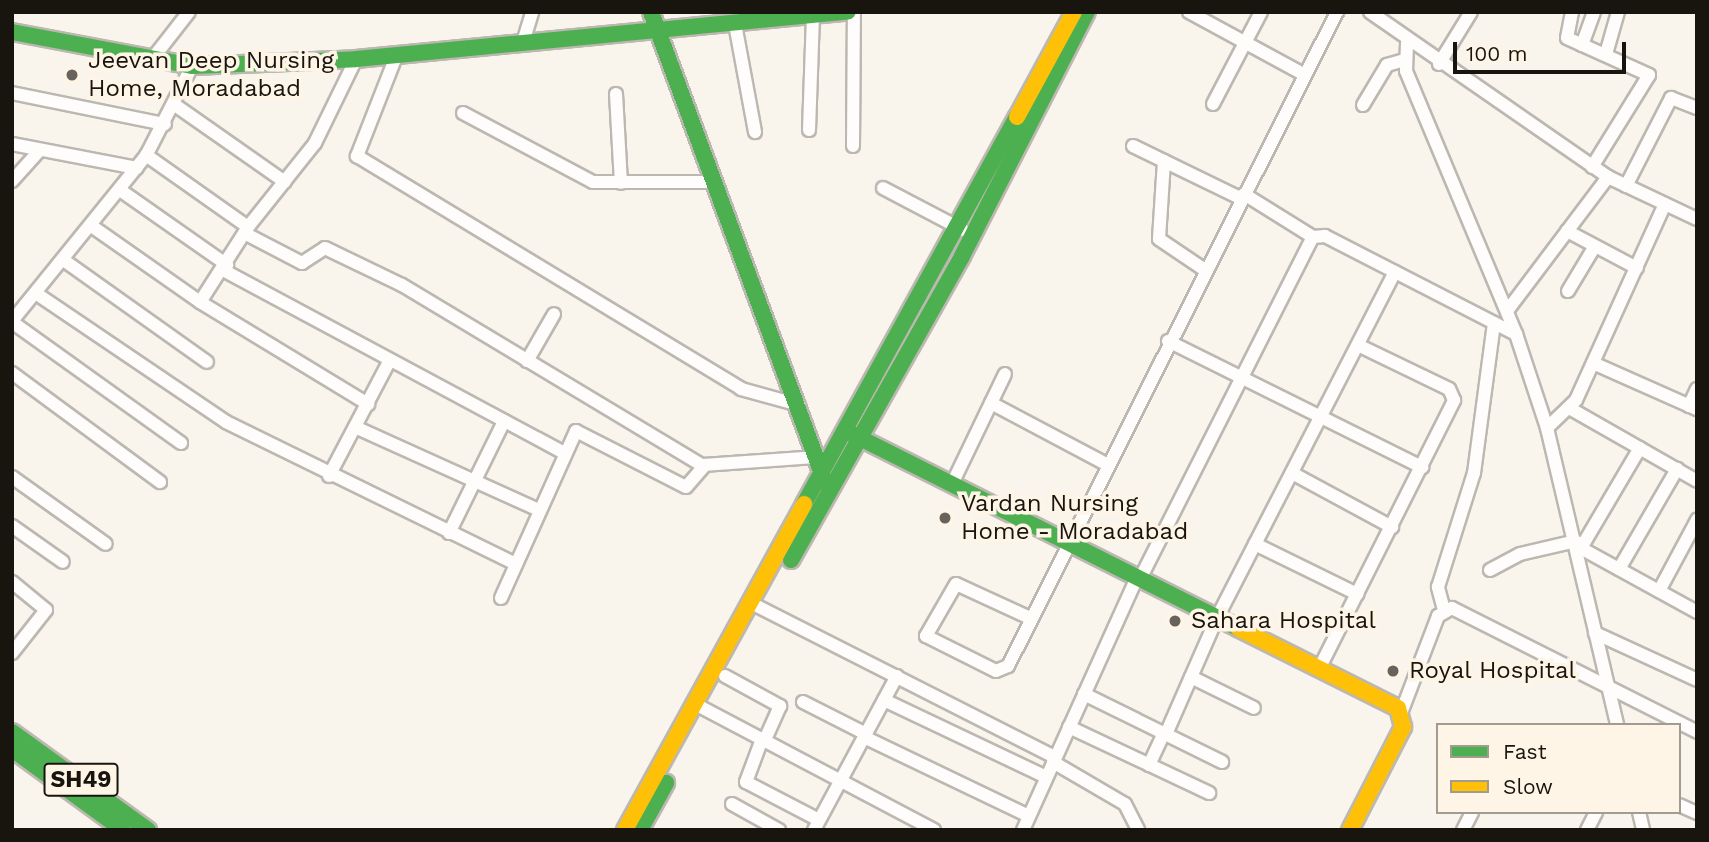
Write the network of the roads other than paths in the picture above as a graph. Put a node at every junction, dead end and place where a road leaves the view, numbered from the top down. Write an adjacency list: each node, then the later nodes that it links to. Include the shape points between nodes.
1 (190, 12): 27 (street)
2 (532, 12): 22 (street)
3 (652, 12): 20 (main road)
4 (848, 12): 16 (main road)
5 (854, 12): 44 (street)
6 (1074, 12): 65 (main road)
7 (1087, 12): 65 (main road)
8 (1188, 12): 21 (street)
9 (1261, 12): 21 (street)
10 (1337, 12): 32 (street)
11 (1370, 12): 17 (street)
12 (1471, 12): 30 (street)
13 (1572, 12): 24 (street, via 1565,36)
14 (1594, 12): 24 (street)
15 (1618, 12): 26 (street)
16 (813, 16): 18 (main road); 41 (street)
17 (1383, 17): 23 (street)
18 (735, 24): 20 (main road); 42 (street)
19 (12, 32): 27 (main road)
20 (653, 32): 22 (main road); 53 (main road)
21 (1247, 38): 32 (street); 35 (street)
22 (524, 39): 25 (main road)
23 (1407, 43): 29 (street); 30 (street)
24 (1583, 45): 26 (street)
25 (397, 54): 28 (main road); 93 (street, via 357,156 741,389)
26 (1606, 54): 50 (street, via 1649,75)
27 (153, 58): 31 (main road)
28 (356, 59): 31 (main road); 54 (street, via 315,143)
29 (1405, 60): 36 (street, via 1387,65); 76 (street)
30 (1439, 64): 50 (street)
31 (192, 66): 37 (street)
32 (1305, 75): 59 (street)
33 (12, 93): 40 (street)
34 (616, 94): 55 (street)
35 (1213, 104)
36 (1363, 105)
37 (175, 106): 40 (street); 54 (street)
38 (1697, 108): 56 (street, via 1671,98)
39 (463, 113): 55 (street, via 583,178)
40 (164, 124): 47 (street)
41 (809, 130)
42 (755, 132)
43 (12, 144): 46 (street)
44 (853, 146)
45 (1133, 146): 48 (street)
46 (40, 150): 49 (street); 52 (street)
47 (146, 155): 49 (street); 63 (street)
48 (1164, 162): 59 (street); 71 (street, via 1160,239)
49 (137, 167): 58 (street)
50 (1592, 167): 51 (street)
51 (1608, 177): 56 (street); 64 (street)
52 (12, 181)
53 (712, 181): 55 (street); 93 (main road)
54 (285, 182): 63 (street)
55 (621, 183)
56 (1626, 186): 60 (street)
57 (883, 188): 65 (street)
58 (120, 190): 62 (street); 69 (street)
59 (1243, 196): 66 (street); 71 (street)
60 (1665, 204): 61 (street); 70 (street)
61 (1697, 219)
62 (93, 227): 68 (street); 75 (street)
63 (248, 231): 69 (street); 84 (street, via 302,264 325,248)
64 (1567, 231): 67 (street); 76 (street)
65 (966, 232): 100 (main road)
66 (1313, 237): 72 (street, via 1325,236); 89 (street)
67 (1595, 246): 70 (street); 73 (street)
68 (65, 261): 74 (street); 85 (street)
69 (225, 267): 75 (street); 83 (street)
70 (1637, 268): 86 (street)
71 (1205, 270): 81 (street)
72 (1395, 272): 79 (street); 82 (street)
73 (1568, 291)
74 (37, 294): 78 (street); 110 (street, via 214,414)
75 (200, 302): 92 (street)
76 (1507, 312): 80 (street)
77 (554, 314): 84 (street)
78 (12, 321): 101 (street)
79 (1494, 323): 80 (street); 136 (street, via 1474,473 1438,587)
80 (1516, 334): 99 (street)
81 (1168, 341): 89 (street); 105 (street)
82 (1357, 345): 96 (street); 107 (street, via 1453,394)
83 (390, 360): 92 (street); 97 (street)
84 (527, 361): 106 (street)
85 (208, 362)
86 (1593, 363): 94 (street); 95 (street)
87 (12, 373): 114 (street)
88 (1005, 374): 91 (street)
89 (1241, 377): 96 (street); 130 (street)
90 (1697, 389): 94 (street)
91 (990, 403): 105 (street); 116 (street)
92 (368, 404): 98 (street)
93 (799, 405): 104 (main road)
94 (1693, 408)
95 (1571, 409): 99 (street); 102 (street)
96 (1321, 416): 107 (street); 109 (street)
97 (504, 421): 103 (street); 112 (street)
98 (355, 427): 110 (street); 112 (street)
99 (1547, 428): 125 (street)
100 (854, 435): 115 (main road); 116 (main road)
101 (181, 443)
102 (1640, 448): 108 (street); 125 (street)
103 (564, 453): 106 (street, via 581,431 686,487); 117 (street)
104 (816, 457): 106 (street); 115 (main road)
105 (1106, 464): 122 (street)
106 (705, 465)
107 (1422, 467): 120 (street)
108 (1677, 470): 113 (street); 128 (street)
109 (1292, 473): 120 (street); 124 (street)
110 (330, 476): 121 (street)
111 (12, 477): 123 (street)
112 (476, 479): 117 (street); 121 (street)
113 (1697, 481)
114 (160, 482)
115 (826, 484): 135 (main road)
116 (952, 484): 122 (main road)
117 (540, 510): 127 (street)
118 (1697, 520): 132 (street)
119 (12, 526): 126 (street)
120 (1391, 527): 133 (street)
121 (449, 533): 127 (street)
122 (1066, 542): 130 (main road); 138 (street)
123 (106, 544)
124 (1255, 544): 133 (street); 139 (street)
125 (1578, 545): 128 (street); 129 (street, via 1520,554); 140 (street)
126 (64, 562)
127 (516, 564): 134 (street)
128 (1619, 569): 132 (street)
129 (1490, 570)
130 (1138, 578): 139 (main road); 148 (street)
131 (12, 582): 141 (street, via 46,610)
132 (1658, 591): 137 (street)
133 (1357, 594): 142 (street)
134 (501, 598)
135 (758, 606): 143 (main road); 144 (street); 151 (main road)
136 (1444, 610): 147 (street, via 1461,610); 153 (street)
137 (1696, 611)
138 (1030, 618): 138 (street, via 956,584 926,636 1001,672)
139 (1217, 618): 142 (main road); 145 (street)
140 (1595, 633): 146 (street); 147 (street)
141 (12, 653)
142 (1319, 669): 153 (main road)
143 (725, 676): 151 (main road); 162 (street, via 780,706)
144 (897, 676): 149 (street); 164 (street)
145 (1191, 677): 152 (street); 160 (street)
146 (1697, 680)
147 (1610, 688): 154 (street); 155 (street)
148 (1084, 694): 157 (street); 160 (street)
149 (884, 700): 161 (street); 168 (street)
150 (803, 702): 161 (street)
151 (701, 707): 162 (street); 179 (main road)
152 (1254, 708)
153 (1401, 713): 186 (main road, via 1403,727)
154 (1617, 723)
155 (1679, 723)
156 (1681, 724): 159 (street)
157 (1069, 727): 164 (street); 167 (street)
158 (12, 732): 182 (main road, SH49)
159 (1697, 732)
160 (1165, 733): 165 (street); 167 (street)
161 (865, 736): 169 (street); 176 (street)
162 (764, 740): 169 (street); 177 (street, via 746,782)
163 (12, 749): 181 (main road, SH49)
164 (1054, 760): 168 (street); 185 (street, via 1125,804)
165 (1222, 762)
166 (12, 763): 180 (main road, SH49)
167 (1149, 765): 170 (street)
168 (1046, 777): 176 (street)
169 (841, 781): 177 (street); 178 (street)
170 (1209, 793)
171 (732, 804): 183 (street)
172 (1681, 806): 173 (street)
173 (1697, 813)
174 (1471, 814): 187 (street)
175 (1595, 814): 188 (street)
176 (1029, 816): 184 (street)
177 (819, 826)
178 (925, 828)
179 (631, 829)
180 (101, 830)
181 (123, 830)
182 (148, 830)
183 (779, 830)
184 (1023, 830)
185 (1138, 830)
186 (1350, 830)
187 (1463, 830)
188 (1587, 830)

